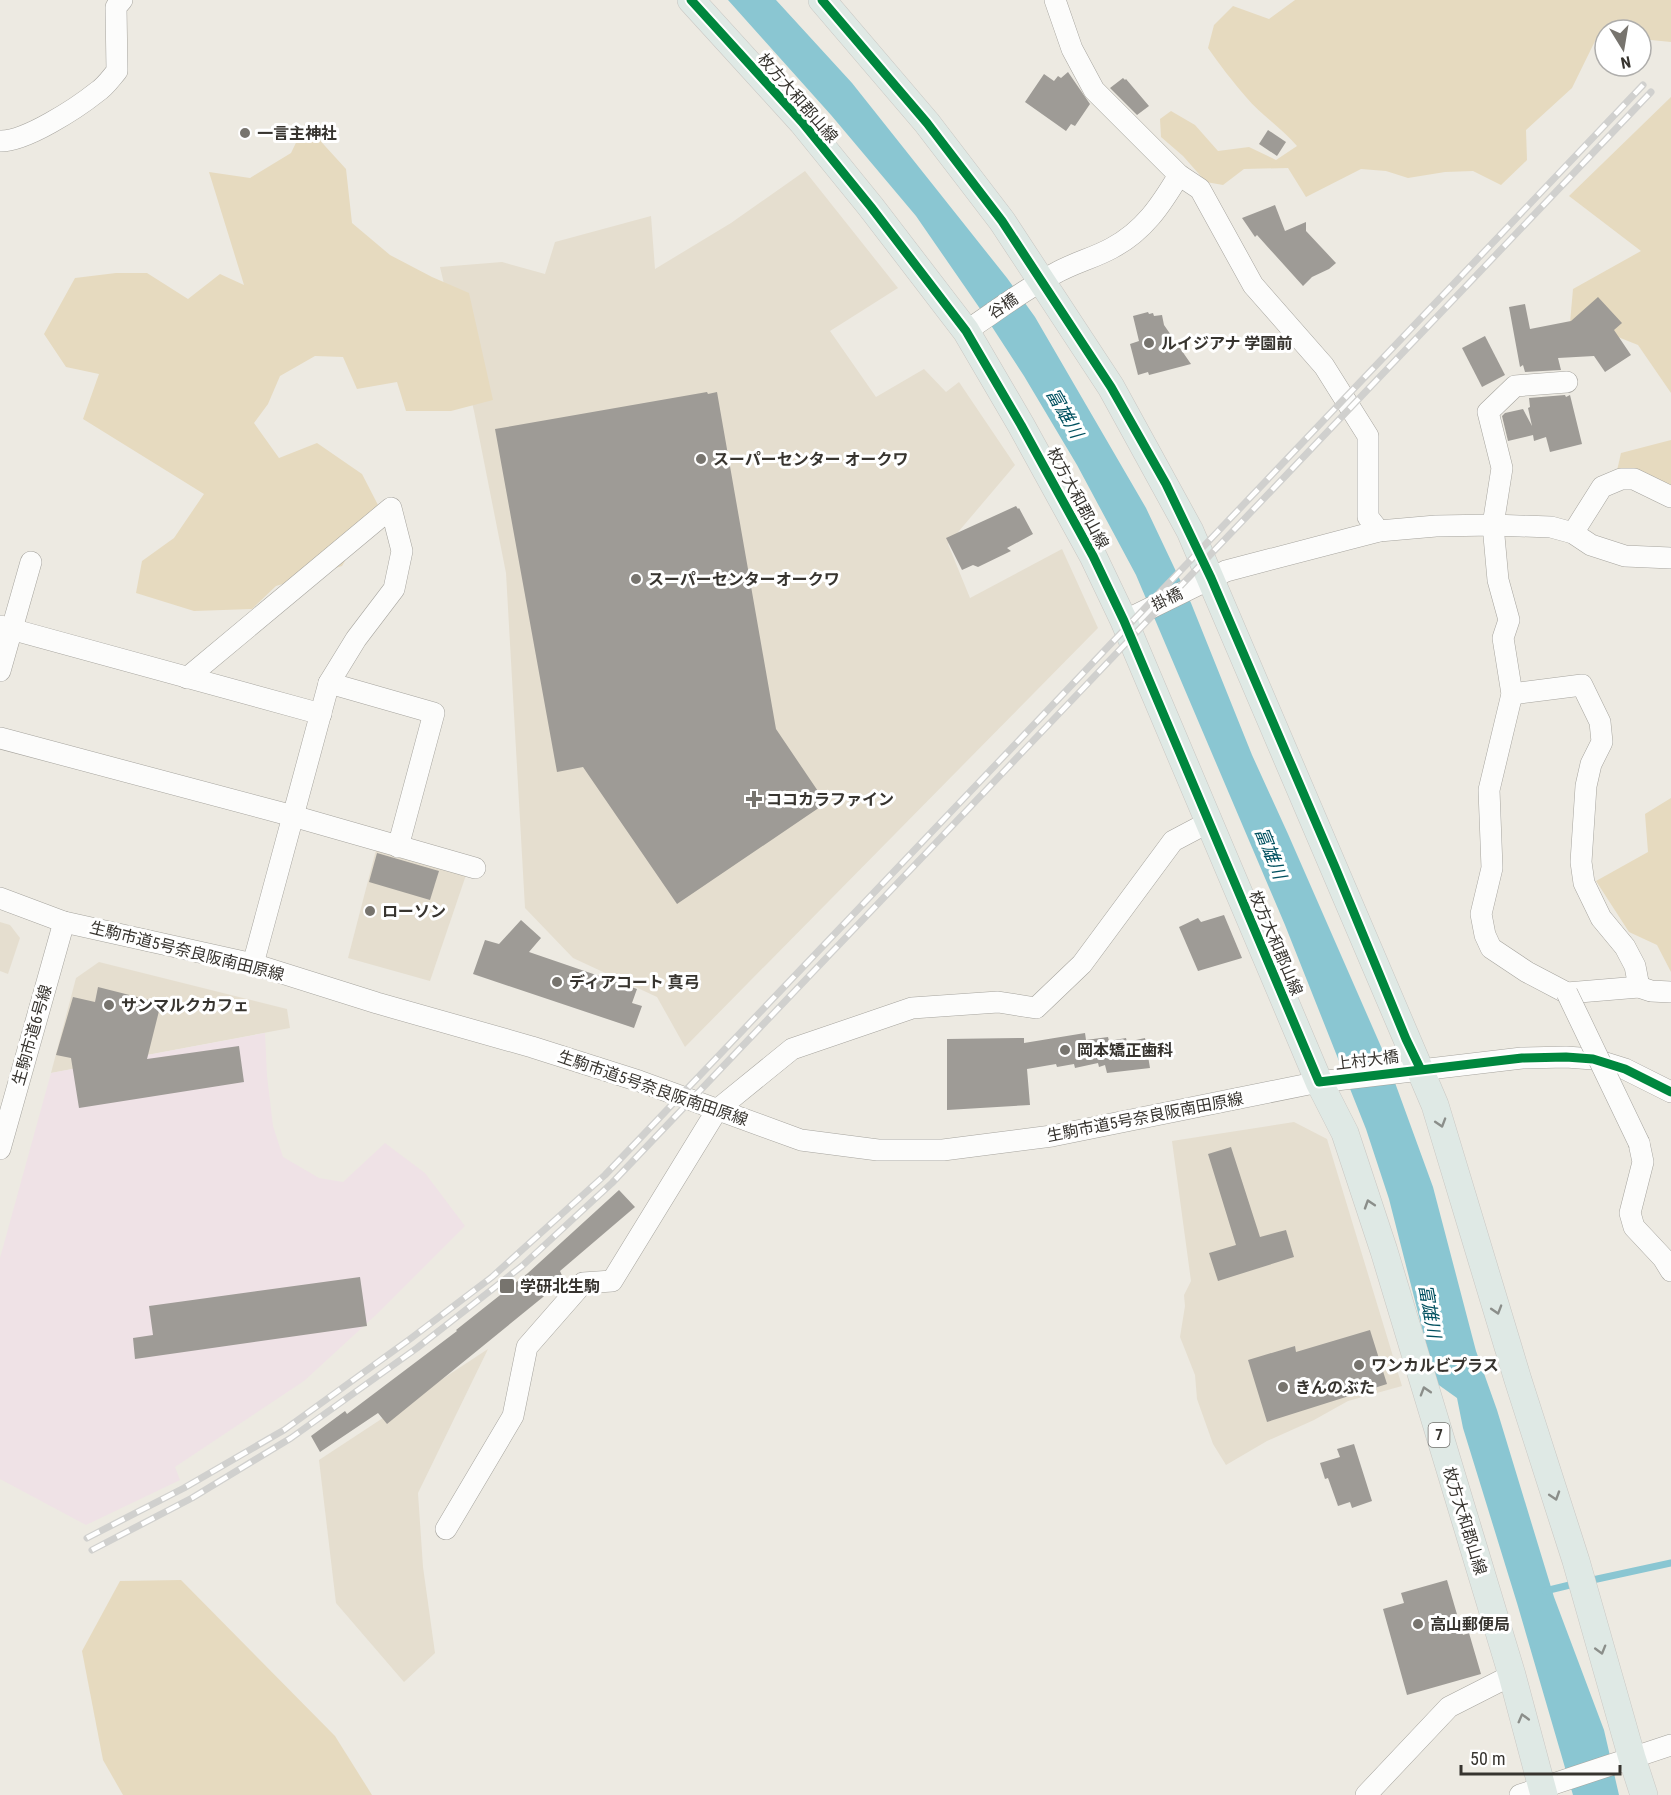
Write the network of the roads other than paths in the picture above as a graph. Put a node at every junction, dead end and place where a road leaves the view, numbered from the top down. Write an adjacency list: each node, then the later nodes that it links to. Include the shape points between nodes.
1 (122, 0): 5 (street, via 116,7 117,71 99,92 42,128)
2 (691, 0): 8 (main road, 枚方大和郡山線 / 7, via 802,122)
3 (822, 0): 7 (main road, via 927,123 1002,221)
4 (1055, 0): 6 (street, via 1072,50 1094,90)
5 (0, 141)
6 (1179, 175): 7 (street, 谷橋, via 1146,224 1112,248); 12 (street, via 1200,189 1253,285 1324,366 1368,436 1368,517)
7 (1041, 281): 8 (street, 谷橋); 16 (main road, via 1110,387 1166,484)
8 (966, 331): 17 (main road, 枚方大和郡山線 / 7, via 1022,425)
9 (1567, 382): 11 (street, via 1515,386 1488,412 1502,468)
10 (1671, 497): 13 (street, via 1634,479 1621,478 1602,487)
11 (1493, 525): 12 (street, 掛橋); 13 (street, 掛橋, via 1551,527); 22 (street, via 1498,580 1509,620 1503,638)
12 (1379, 531): 16 (street, 掛橋)
13 (1573, 532): 14 (street, via 1591,545 1625,556)
14 (1671, 558)
15 (31, 562): 18 (street)
16 (1211, 578): 17 (street, 掛橋); 35 (main road)
17 (1124, 621): 26 (main road, 枚方大和郡山線 / 7)
18 (6, 628): 19 (street); 20 (street)
19 (0, 671)
20 (187, 678): 21 (street, via 391,508 402,551 394,589); 23 (street)
21 (329, 683): 23 (street); 27 (street, via 434,712)
22 (1512, 694): 32 (street, via 1582,685 1600,722 1602,742 1586,786 1582,872 1601,918 1635,966); 34 (street, via 1489,790 1492,868 1481,914 1491,948)
23 (321, 714): 25 (street)
24 (0, 738): 25 (street)
25 (293, 816): 27 (street); 31 (street)
26 (1209, 822): 36 (main road, 枚方大和郡山線 / 7); 38 (street, via 1173,841 1082,964 1036,1008 998,1002 912,1008 792,1049)
27 (398, 847): 28 (street)
28 (475, 868)
29 (0, 898): 30 (street, 生駒市道5号奈良阪南田原線)
30 (64, 922): 31 (street, 生駒市道5号奈良阪南田原線); 39 (street, 生駒市道6号線)
31 (253, 964): 38 (street, 生駒市道5号奈良阪南田原線, via 532,1047)
32 (1639, 987): 33 (street); 34 (street)
33 (1671, 992)
34 (1567, 993): 41 (street, bridge, via 1639,1143 1643,1162 1630,1213 1634,1227)
35 (1420, 1068): 36 (street, 上村大橋); 37 (street, via 1522,1058 1593,1059 1625,1069); 45 (main road, one-way to 45, via 1435,1105 1576,1561)
36 (1319, 1082): 38 (street, 生駒市道5号奈良阪南田原線, via 1052,1136 943,1150 878,1150 801,1140); 43 (main road, 枚方大和郡山線 / 7, one-way to 36, via 1384,1251 1345,1133)
37 (1671, 1092)
38 (717, 1110): 42 (street, via 612,1281 583,1283 527,1347 513,1416)
39 (5, 1115): 40 (street, 生駒市道6号線)
40 (0, 1149)
41 (1671, 1271)
42 (446, 1529)
43 (1512, 1676): 46 (main road, 枚方大和郡山線 / 7, one-way to 43); 47 (street, via 1449,1707)
44 (1671, 1745): 45 (street)
45 (1632, 1758): 46 (street); 48 (main road)
46 (1536, 1793)
47 (1366, 1795)
48 (1644, 1795)

